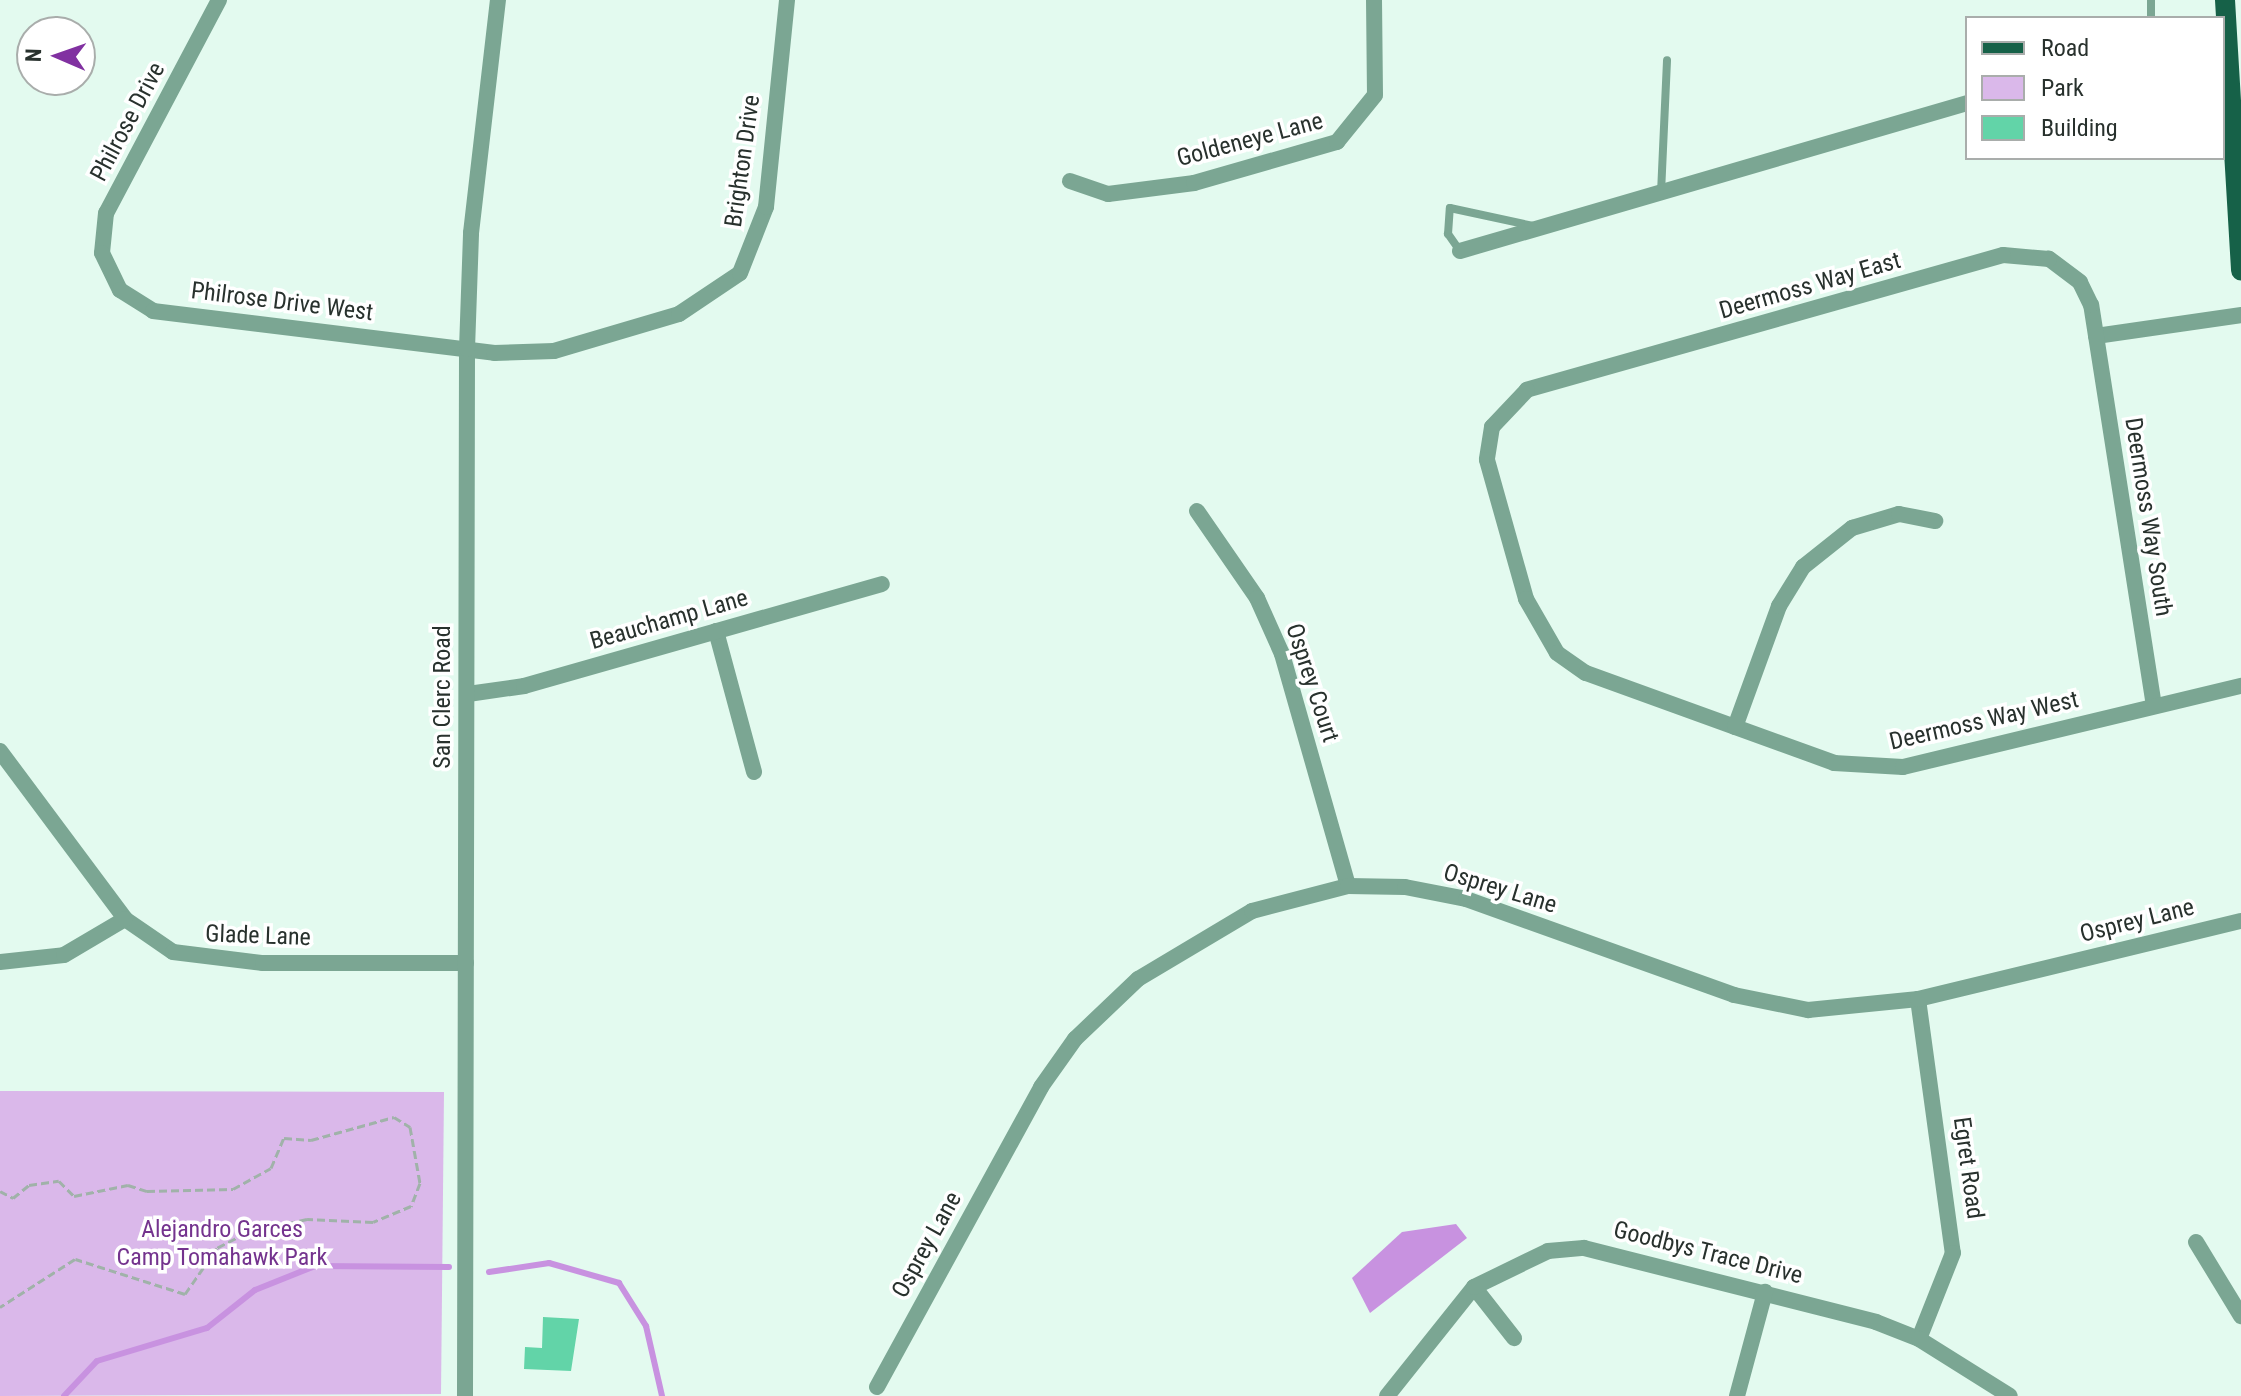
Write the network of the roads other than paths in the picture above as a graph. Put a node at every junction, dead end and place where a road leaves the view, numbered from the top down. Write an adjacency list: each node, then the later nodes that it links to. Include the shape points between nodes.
1 (219, 0): 13 (street, Philrose Drive, via 106,213)
2 (498, 0): 16 (street, San Clerc Road, via 471,233)
3 (787, 0): 16 (street, Brighton Drive, via 766,207 740,273 679,314 554,351)
4 (1374, 0): 8 (street, Goldeneye Lane, via 1375,95 1337,142 1194,183 1108,194)
5 (2225, 38): 12 (main road)
6 (1667, 60): 9 (lane)
7 (1965, 104): 9 (street)
8 (1070, 181)
9 (1662, 194): 10 (street)
10 (1543, 228): 11 (street); 11 (lane, via 1450,208 1448,234)
11 (1460, 251)
12 (2241, 271)
13 (108, 272): 16 (street, Philrose Drive West, via 134,304 153,311)
14 (2241, 315): 15 (street)
15 (2096, 336): 17 (street, Deermoss Way East, via 2089,294 2071,272 2037,255 2003,255 1527,390); 24 (street, Deermoss Way South)
16 (467, 349): 23 (street, San Clerc Road)
17 (1499, 414): 25 (street, Deermoss Way West, via 1487,460 1540,633 1586,673)
18 (1197, 511): 28 (street, Osprey Court, via 1257,598 1282,654)
19 (1935, 521): 25 (street, via 1899,514 1852,528 1803,567 1779,606)
20 (882, 584): 21 (street, Beauchamp Lane)
21 (716, 631): 23 (street, Beauchamp Lane, via 524,686); 27 (street)
22 (2241, 686): 24 (street, Deermoss Way West)
23 (468, 694): 32 (street, San Clerc Road)
24 (2154, 706): 25 (street, Deermoss Way West, via 1880,770 1834,763)
25 (1735, 727)
26 (0, 751): 29 (street, Glade Lane)
27 (754, 772)
28 (1348, 886): 33 (street, Osprey Lane, via 1466,899 1769,1004 1846,1009); 40 (street, Osprey Lane, via 1252,911 1199,938 1138,979 1075,1039 1041,1087)
29 (125, 919): 31 (street, via 64,955); 32 (street, Glade Lane, via 173,952 209,960)
30 (2241, 921): 33 (street, Osprey Lane)
31 (0, 962)
32 (466, 963): 41 (street, San Clerc Road)
33 (1918, 999): 39 (street, Egret Road, via 1953,1253)
34 (2196, 1242): 37 (street)
35 (1474, 1287): 36 (street, Goodbys Trace Drive, via 1504,1267 1584,1248); 38 (street); 42 (street, Goodbys Trace Drive)
36 (1765, 1292): 39 (street, Goodbys Trace Drive); 43 (street)
37 (2241, 1316)
38 (1514, 1338)
39 (1919, 1339): 44 (street, Goodbys Trace Drive)
40 (877, 1387)
41 (465, 1396)
42 (1387, 1396)
43 (1737, 1396)
44 (2010, 1396)

